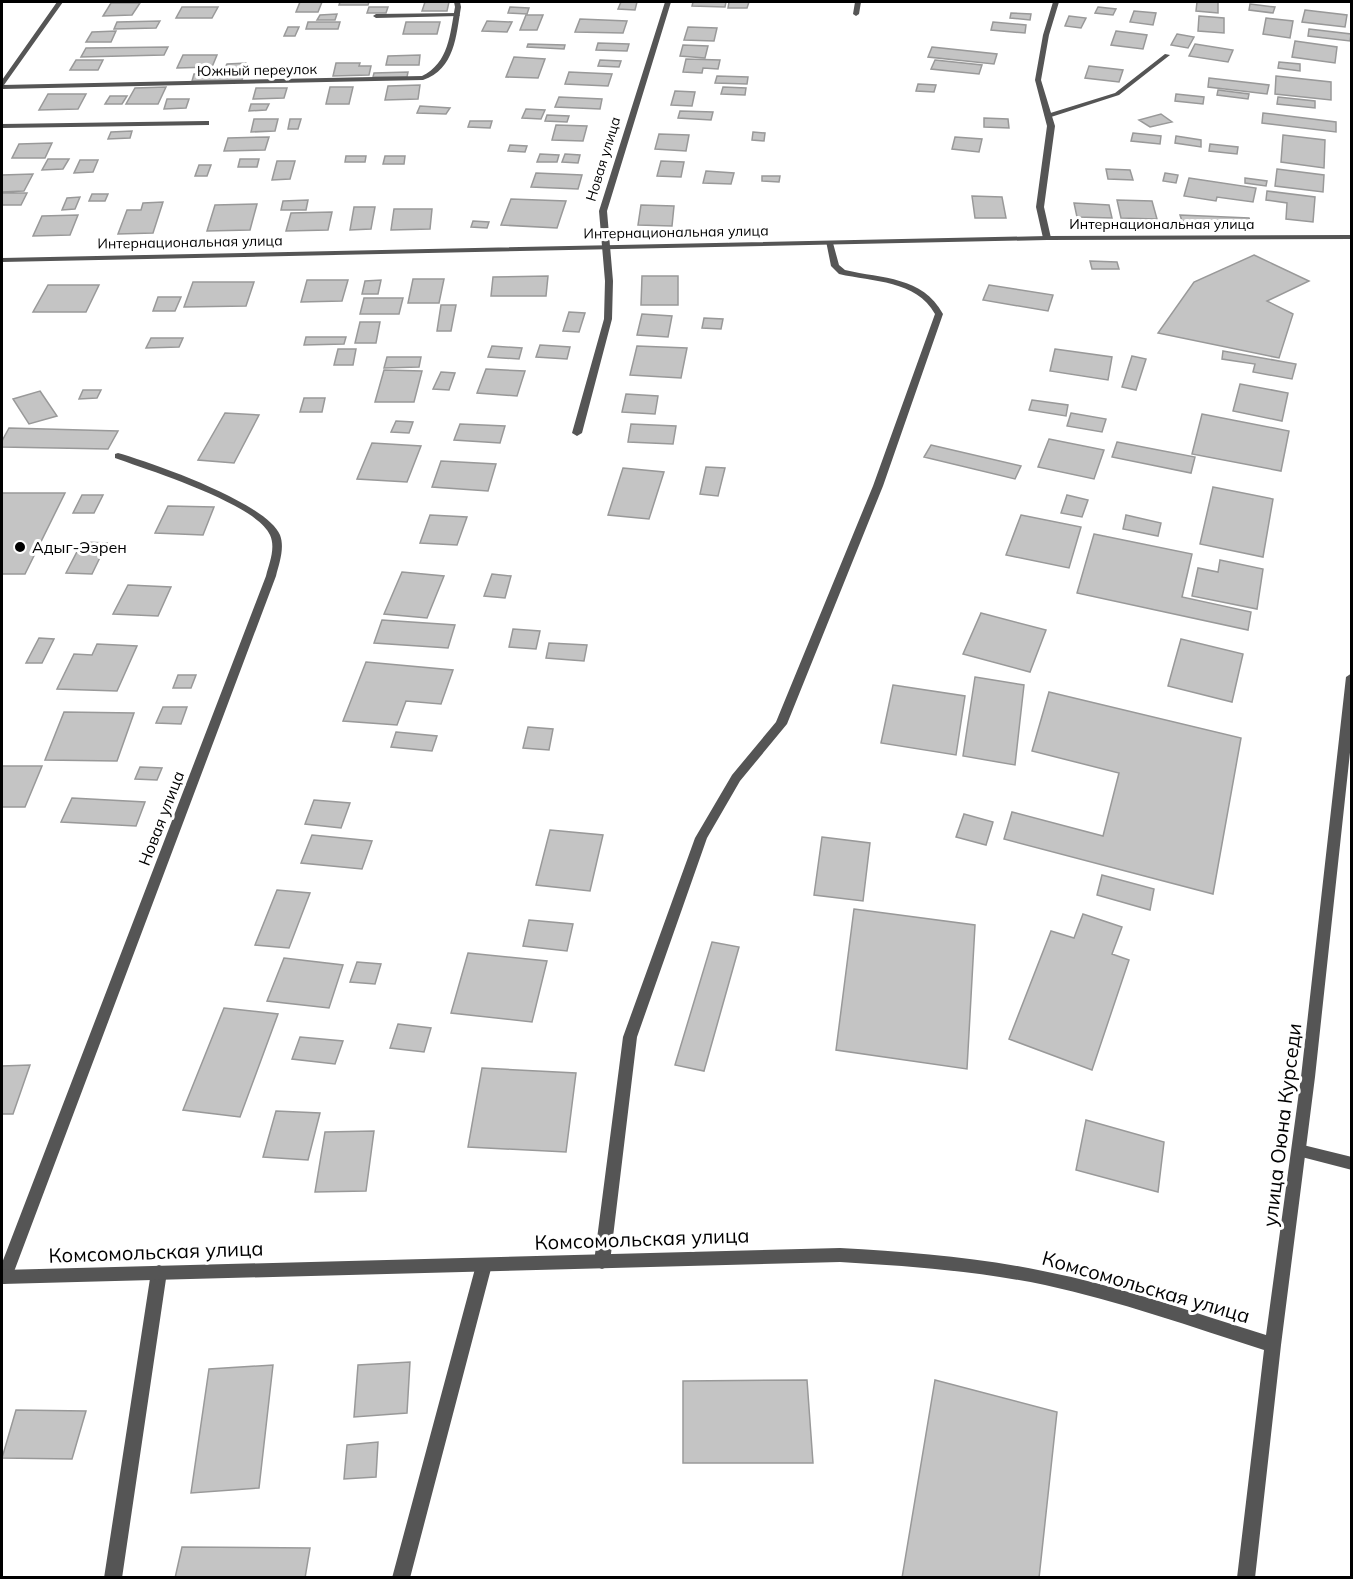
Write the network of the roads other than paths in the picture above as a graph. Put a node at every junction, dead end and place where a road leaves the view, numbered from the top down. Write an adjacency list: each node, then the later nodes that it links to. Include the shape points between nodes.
1 (60, 2): 10 (street)
2 (457, 2): 7 (street, Южный переулок)
3 (668, 2): 17 (street, Новая улица, via 603,211)
4 (858, 2): 6 (street)
5 (1056, 2): 11 (street, via 1038,80)
6 (856, 14)
7 (457, 15): 8 (street); 10 (street, Южный переулок, via 450,52 437,71 423,78)
8 (376, 16)
9 (1167, 55): 11 (street, via 1117,94)
10 (2, 86)
11 (1048, 115): 15 (street, via 1051,126 1040,207)
12 (206, 123): 13 (street)
13 (2, 126)
14 (1352, 237): 15 (street, Интернациональная улица)
15 (1047, 238): 16 (street, Интернациональная улица)
16 (829, 243): 17 (street, Интернациональная улица); 24 (street, via 836,266 842,272 922,292 935,303 939,314 878,486 781,724 736,778 701,838 630,1037)
17 (608, 247): 18 (street, Интернациональная улица); 19 (street, Новая улица, via 608,319)
18 (2, 260)
19 (577, 434)
20 (118, 456): 27 (street, Новая улица, via 244,506 263,519 275,534 277,554)
21 (1352, 677): 22 (street, улица Оюна Курседи)
22 (1299, 1150): 23 (street); 28 (street, улица Оюна Курседи)
23 (1352, 1164)
24 (602, 1262): 25 (street, Комсомольская улица); 28 (street, Комсомольская улица, via 840,1255 976,1267 1045,1278)
25 (484, 1265): 26 (street, Комсомольская улица); 30 (street)
26 (159, 1272): 27 (street, Комсомольская улица); 29 (street)
27 (3, 1277)
28 (1273, 1345): 31 (street, улица Оюна Курседи)
29 (113, 1578)
30 (401, 1578)
31 (1246, 1578)

